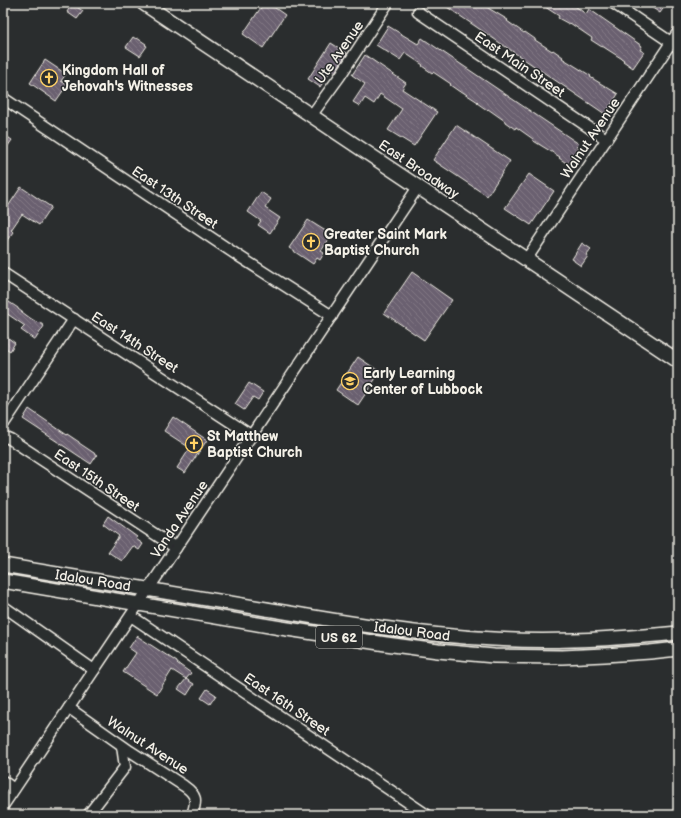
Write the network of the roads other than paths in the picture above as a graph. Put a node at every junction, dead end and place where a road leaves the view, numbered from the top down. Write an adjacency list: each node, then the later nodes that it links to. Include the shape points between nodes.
1 (388, 3): 8 (street, Ute Avenue)
2 (613, 3): 6 (street)
3 (149, 5): 8 (main road, East Broadway)
4 (418, 12): 9 (street, East Main Street)
5 (678, 32): 6 (street, Walnut Avenue)
6 (674, 44): 9 (street, Walnut Avenue)
7 (3, 98): 13 (street, East 13th Street)
8 (311, 116): 10 (main road, East Broadway)
9 (606, 139): 11 (street, Walnut Avenue)
10 (418, 187): 11 (main road, East Broadway); 13 (street, Vanda Avenue)
11 (526, 260): 15 (main road, East Broadway)
12 (3, 273): 14 (street, East 14th Street)
13 (332, 316): 18 (street, Vanda Avenue)
14 (74, 319): 16 (street); 18 (street, East 14th Street)
15 (678, 361)
16 (3, 425)
17 (3, 436): 19 (street, East 15th Street)
18 (252, 436): 19 (street, Vanda Avenue)
19 (176, 548): 22 (street, Vanda Avenue)
20 (3, 565): 22 (main road, Idalou Road / US 62)
21 (3, 581): 23 (main road, Idalou Road / US 62)
22 (149, 590): 23 (street, Vanda Avenue); 26 (main road, Idalou Road / US 62, via 378,627 495,640 639,637)
23 (139, 604): 25 (street, Vanda Avenue); 27 (main road, Idalou Road / US 62, via 386,644 494,656 562,657)
24 (4, 607): 28 (street)
25 (131, 616): 28 (street, Vanda Avenue); 36 (street, East 16th Street)
26 (678, 633)
27 (678, 649)
28 (94, 670): 29 (street, Vanda Avenue)
29 (69, 708): 30 (street, Walnut Avenue); 32 (street, Vanda Avenue)
30 (122, 746): 34 (street, via 125,767); 35 (street, Walnut Avenue, via 192,791 196,805)
31 (3, 781): 32 (street)
32 (14, 789): 33 (street, Vanda Avenue)
33 (3, 806)
34 (88, 815)
35 (192, 815)
36 (427, 815)

